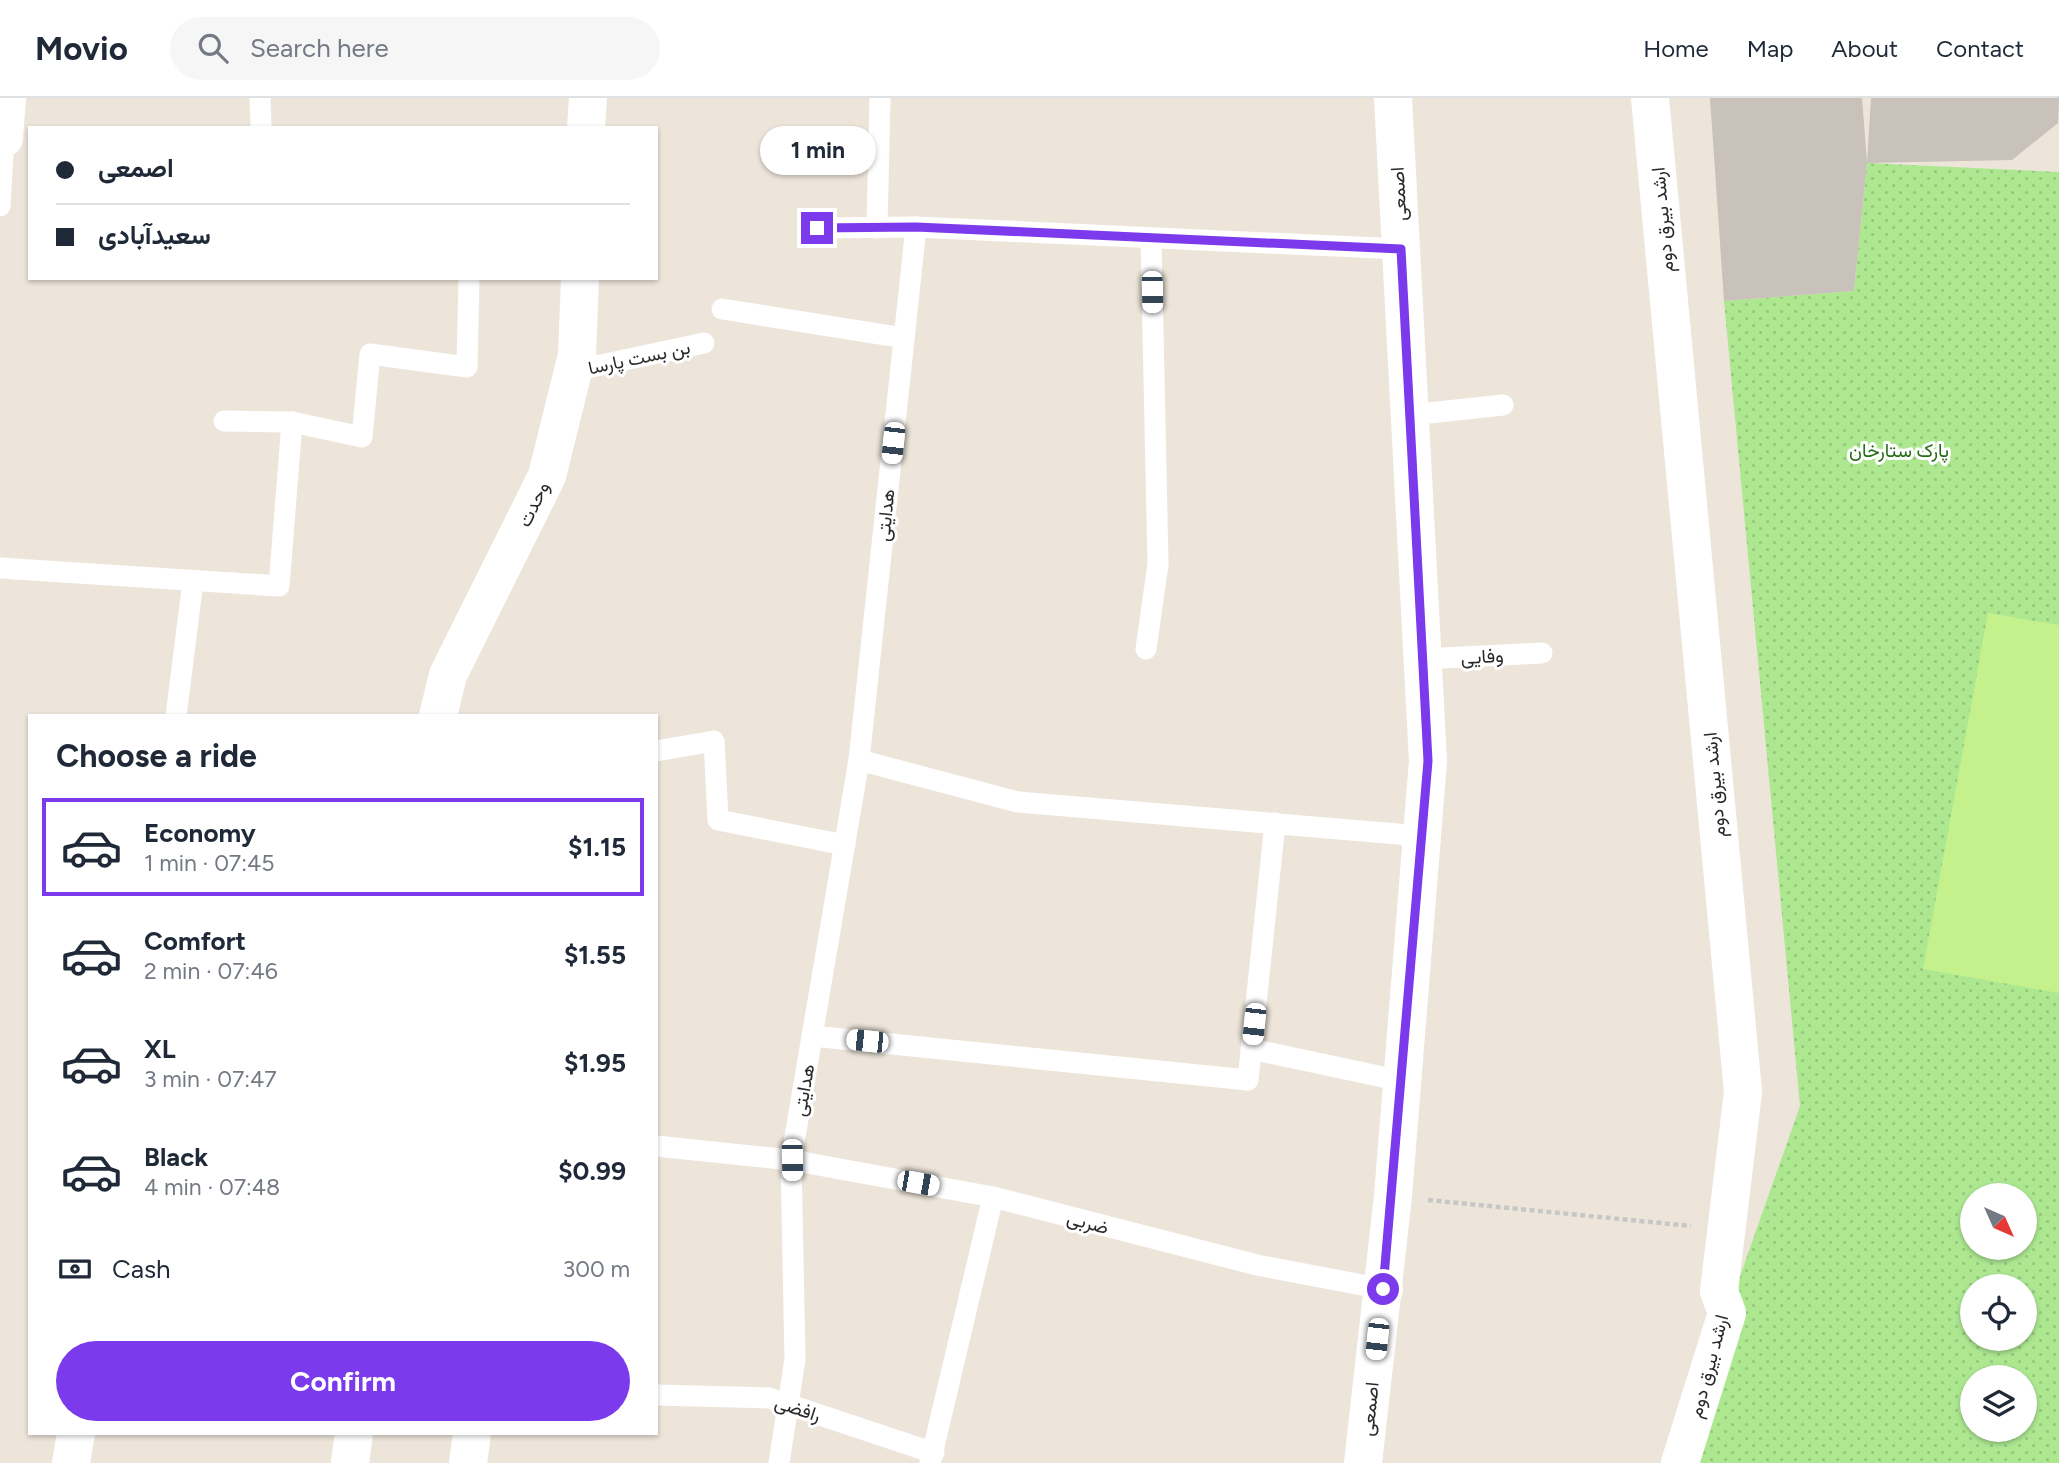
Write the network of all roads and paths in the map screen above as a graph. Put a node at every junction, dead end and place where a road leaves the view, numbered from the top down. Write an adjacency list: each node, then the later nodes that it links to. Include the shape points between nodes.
1 (7, 98): 9 (street)
2 (261, 98): 7 (lane)
3 (587, 98): 8 (street)
4 (880, 98): 13 (lane)
5 (1393, 98): 15 (street, اصمعی)
6 (1650, 98): 45 (street, ارشد بیرق دوم, via 1743,1092)
7 (261, 126)
8 (586, 126)
9 (2, 138): 10 (lane)
10 (0, 206)
11 (916, 227): 13 (lane); 14 (lane); 19 (lane, هدایتی)
12 (817, 228): 13 (lane)
13 (877, 228)
14 (1151, 238): 15 (lane); 28 (lane, via 1158,564)
15 (1401, 249): 23 (street, اصمعی)
16 (468, 280): 25 (lane, via 467,367 370,354 362,437)
17 (580, 280): 21 (street, وحدت)
18 (722, 309): 19 (lane)
19 (904, 338): 34 (lane, هدایتی)
20 (704, 343): 21 (lane, بن بست پارسا)
21 (573, 371): 32 (street, وحدت, via 547,476 448,675)
22 (1503, 405): 23 (lane)
23 (1410, 415): 30 (street, اصمعی)
24 (224, 421): 25 (lane)
25 (292, 422): 27 (lane, via 279,586)
26 (0, 569): 27 (lane)
27 (193, 581): 31 (lane)
28 (1146, 649)
29 (1542, 653): 30 (lane, وفایی)
30 (1423, 659): 36 (street, اصمعی, via 1428,761)
31 (176, 714)
32 (438, 714)
33 (658, 751): 37 (lane, via 714,741 718,820)
34 (859, 760): 35 (lane, via 1018,802); 37 (lane, هدایتی)
35 (1275, 824): 36 (lane); 39 (lane)
36 (1422, 835): 40 (street, اصمعی)
37 (845, 845): 38 (lane, هدایتی)
38 (813, 1035): 39 (lane, via 1248,1080); 42 (lane, هدایتی)
39 (1251, 1049): 40 (lane)
40 (1402, 1081): 43 (street, اصمعی)
41 (658, 1146): 42 (lane, ضربی)
42 (792, 1160): 44 (lane, ضربی); 48 (lane, هدایتی, via 794,1359)
43 (1393, 1196): 45 (path); 46 (street, اصمعی)
44 (993, 1197): 46 (lane, ضربی, via 1257,1265); 52 (lane)
45 (1726, 1229): 58 (street, ارشد بیرق دوم, via 1719,1291 1727,1312)
46 (1383, 1289): 57 (street, اصمعی)
47 (658, 1395): 48 (lane, رافضی, via 769,1398)
48 (788, 1405): 52 (lane, رافضی); 56 (lane, هدایتی)
49 (76, 1435): 53 (street)
50 (354, 1435): 54 (street)
51 (472, 1435): 55 (street)
52 (932, 1458)
53 (71, 1463)
54 (350, 1463)
55 (468, 1463)
56 (779, 1463)
57 (1363, 1463)
58 (1680, 1463)

